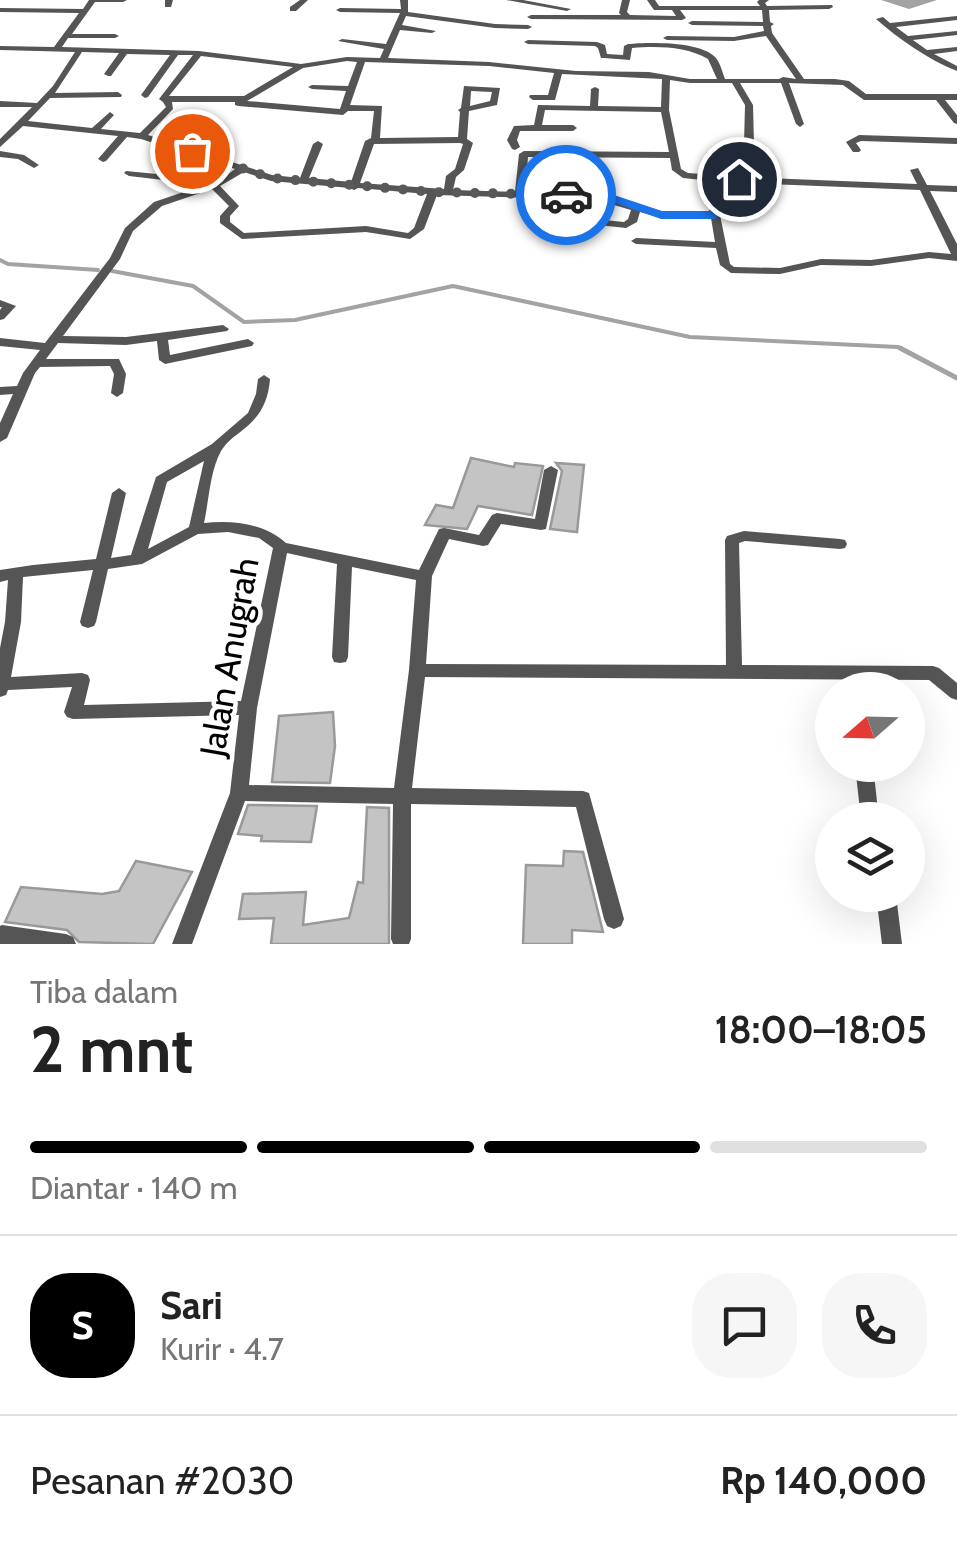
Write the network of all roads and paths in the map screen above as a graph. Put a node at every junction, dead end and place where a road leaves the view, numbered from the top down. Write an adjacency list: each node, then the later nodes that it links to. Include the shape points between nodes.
1 (93, 0): 2 (street); 17 (street)
2 (124, 0)
3 (304, 0): 12 (street)
4 (404, 0): 15 (street)
5 (510, 0): 8 (street)
6 (626, 0): 21 (street, via 623,12)
7 (651, 0): 11 (street, via 657,8)
8 (547, 4): 14 (street); 18 (street)
9 (765, 4): 10 (street); 11 (street); 25 (street)
10 (829, 7)
11 (674, 8): 19 (street)
12 (293, 9)
13 (340, 10): 15 (street)
14 (603, 10)
15 (404, 12): 23 (street, via 482,28); 24 (street)
16 (0, 14): 17 (street)
17 (82, 15): 28 (street)
18 (531, 16): 21 (street); 23 (street)
19 (682, 18): 21 (street); 22 (street)
20 (957, 18): 31 (street, via 883,23)
21 (630, 20)
22 (692, 23): 25 (street); 30 (street)
23 (528, 27): 33 (street)
24 (397, 28): 26 (street); 37 (street)
25 (769, 28): 30 (street, via 745,38); 35 (street)
26 (432, 31)
27 (957, 32): 31 (street)
28 (67, 36): 29 (street); 39 (street)
29 (115, 36)
30 (704, 38): 34 (street)
31 (906, 40): 45 (street)
32 (342, 42): 37 (street)
33 (528, 42): 34 (street, via 590,43 602,47 604,56 628,58 628,46); 50 (street)
34 (661, 42): 57 (street, via 704,52)
35 (779, 44): 36 (street); 56 (street)
36 (734, 46)
37 (389, 47): 46 (street)
38 (0, 48): 39 (street)
39 (58, 48): 41 (street)
40 (957, 48): 45 (street)
41 (80, 50): 42 (street); 65 (street)
42 (125, 51): 43 (street); 53 (street)
43 (176, 52): 44 (street); 63 (street)
44 (199, 53): 49 (street); 70 (street, via 162,97)
45 (925, 53): 51 (street)
46 (384, 58): 47 (street); 48 (street)
47 (362, 59): 49 (street); 61 (street)
48 (476, 64): 50 (street); 60 (street)
49 (301, 66): 71 (street, via 246,99)
50 (524, 69): 52 (street)
51 (956, 70)
52 (558, 72): 54 (street); 67 (street, via 552,100)
53 (108, 74)
54 (666, 78): 57 (street); 77 (street)
55 (783, 79): 56 (street); 58 (street); 82 (street)
56 (800, 79): 66 (street, via 844,82)
57 (722, 80): 58 (street)
58 (734, 80): 106 (street, via 749,105 749,144)
59 (312, 88): 61 (street)
60 (467, 88): 76 (street); 76 (street, via 497,90 496,100)
61 (351, 89): 74 (street)
62 (595, 90): 75 (street)
63 (145, 94)
64 (118, 95): 65 (street)
65 (48, 96): 72 (street)
66 (860, 96): 69 (street); 78 (street)
67 (533, 97)
68 (957, 97): 69 (street)
69 (939, 98): 80 (street)
70 (167, 100): 71 (street); 88 (street, via 166,114)
71 (227, 102): 74 (street, via 338,113)
72 (29, 106): 73 (street); 81 (street); 86 (street)
73 (0, 107)
74 (345, 108): 89 (street, via 379,108)
75 (594, 108): 77 (street); 83 (street, via 541,107)
76 (462, 110): 90 (street)
77 (665, 110): 97 (street)
78 (869, 111)
79 (110, 115): 85 (street)
80 (957, 121)
81 (19, 123): 85 (street); 92 (street)
82 (800, 124)
83 (538, 125): 84 (street); 94 (street, via 517,128)
84 (573, 128)
85 (95, 130): 87 (street)
86 (0, 133)
87 (125, 134): 88 (street); 100 (street)
88 (142, 136): 99 (street)
89 (375, 140): 90 (street); 109 (street)
90 (462, 140): 113 (street, via 466,156)
91 (953, 141): 95 (street, via 859,138 851,142); 98 (street)
92 (0, 144)
93 (318, 144): 107 (street)
94 (515, 147)
95 (856, 150)
96 (0, 154): 101 (street)
97 (675, 155): 105 (street, via 679,174); 114 (street, via 524,154)
98 (956, 156)
99 (212, 158): 102 (street); 104 (street, via 190,179)
100 (103, 159)
101 (34, 165)
102 (242, 169): 107 (street); 108 (street)
103 (915, 170): 110 (street)
104 (129, 173)
105 (716, 179): 106 (street); 117 (street)
106 (762, 179): 110 (street)
107 (302, 181): 109 (street)
108 (214, 185): 112 (street, via 234,206 225,223 242,236 366,229 410,236); 129 (street, via 158,204 129,230 99,282)
109 (354, 187): 112 (street)
110 (925, 188): 111 (street); 122 (street)
111 (957, 189)
112 (433, 192): 113 (street)
113 (448, 193): 114 (street)
114 (520, 194): 115 (street, via 598,196)
115 (636, 208): 116 (street); 118 (street, via 626,224)
116 (661, 215): 117 (street); 120 (street)
117 (715, 215): 121 (street)
118 (574, 220)
119 (636, 241): 120 (street)
120 (663, 242): 121 (street)
121 (722, 245): 122 (street, via 731,270)
122 (957, 256)
123 (0, 304): 124 (street, via 10,306)
124 (0, 318)
125 (224, 328): 126 (street)
126 (162, 337): 127 (street); 131 (street)
127 (72, 340): 129 (street)
128 (0, 342): 129 (street)
129 (50, 343): 132 (street)
130 (248, 343): 131 (street)
131 (165, 360): 133 (street)
132 (36, 363): 135 (street); 137 (street, via 115,362)
133 (148, 364)
134 (264, 379): 139 (street, via 246,423)
135 (22, 390): 136 (street); 138 (street)
136 (0, 391)
137 (117, 394)
138 (0, 438)
139 (216, 446): 142 (street); 146 (street, via 161,480)
140 (551, 470): 149 (street, via 542,525 497,518 483,541 444,533)
141 (119, 493): 147 (street)
142 (196, 530): 144 (street, Jalan Anugrah, via 253,529); 146 (street, Jalan Anugrah)
143 (840, 544): 153 (street, via 732,540)
144 (281, 547): 145 (street); 158 (street, Jalan Anugrah)
145 (345, 559): 149 (street); 151 (street)
146 (137, 560): 147 (street, Jalan Anugrah)
147 (101, 564): 148 (street, Jalan Anugrah); 150 (street)
148 (8, 575): 156 (street, via 13,622)
149 (424, 576): 152 (street)
150 (88, 622)
151 (340, 657)
152 (417, 670): 153 (street); 160 (street)
153 (734, 671): 155 (street)
154 (925, 674): 157 (street)
155 (815, 678)
156 (1, 687): 158 (street, via 82,680 73,712)
157 (957, 693)
158 (248, 708): 159 (street, Jalan Anugrah)
159 (239, 793): 160 (street); 166 (street, Jalan Anugrah)
160 (402, 795): 162 (street, via 584,799); 164 (street)
161 (888, 912): 167 (street)
162 (614, 919)
163 (2, 935): 165 (street)
164 (400, 939)
165 (66, 944)
166 (182, 944)
167 (892, 944)

